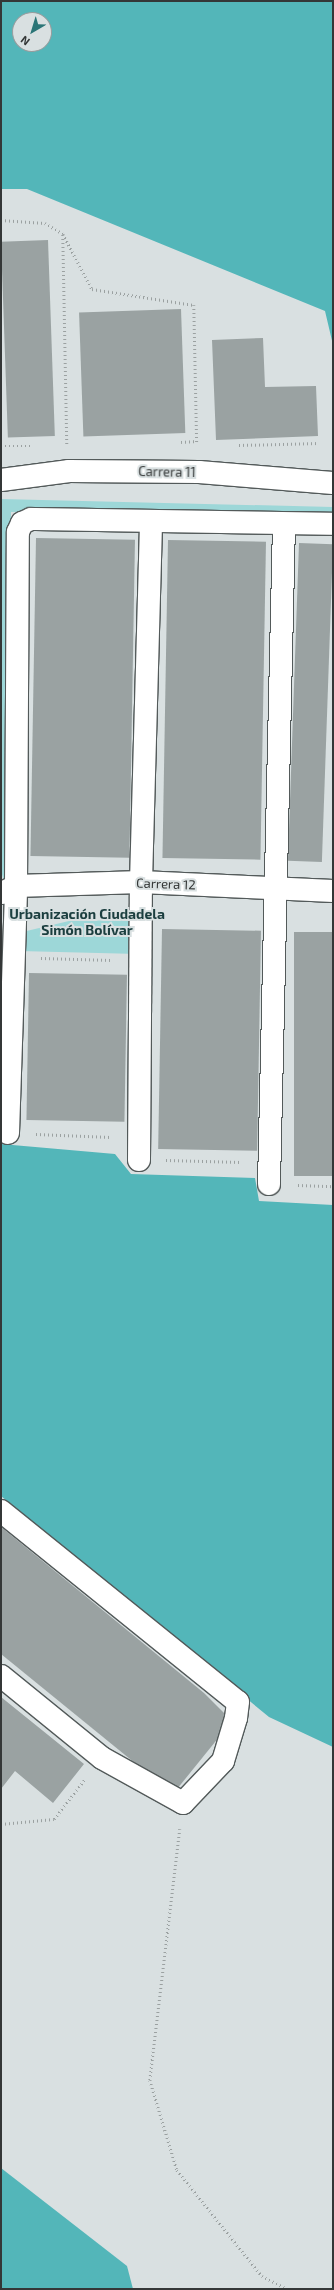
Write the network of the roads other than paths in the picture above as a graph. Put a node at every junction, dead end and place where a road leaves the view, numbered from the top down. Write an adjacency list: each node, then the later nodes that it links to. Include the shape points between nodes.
1 (1, 480): 2 (street, Carrera 11, via 69,471 198,472)
2 (333, 484)
3 (151, 521): 4 (street); 6 (street); 8 (street, via 31,518 22,523 18,532)
4 (284, 524): 5 (street); 7 (street)
5 (333, 524)
6 (141, 882): 7 (street, Carrera 12); 8 (street, Carrera 12); 11 (street, via 143,960)
7 (276, 888): 9 (street, Carrera 12); 12 (street)
8 (8, 890): 10 (street, via 13,958)
9 (333, 891)
10 (8, 1133)
11 (139, 1160)
12 (269, 1184)
13 (1, 1511): 14 (street, via 238,1702 223,1761 183,1803 102,1758)
14 (1, 1676)

